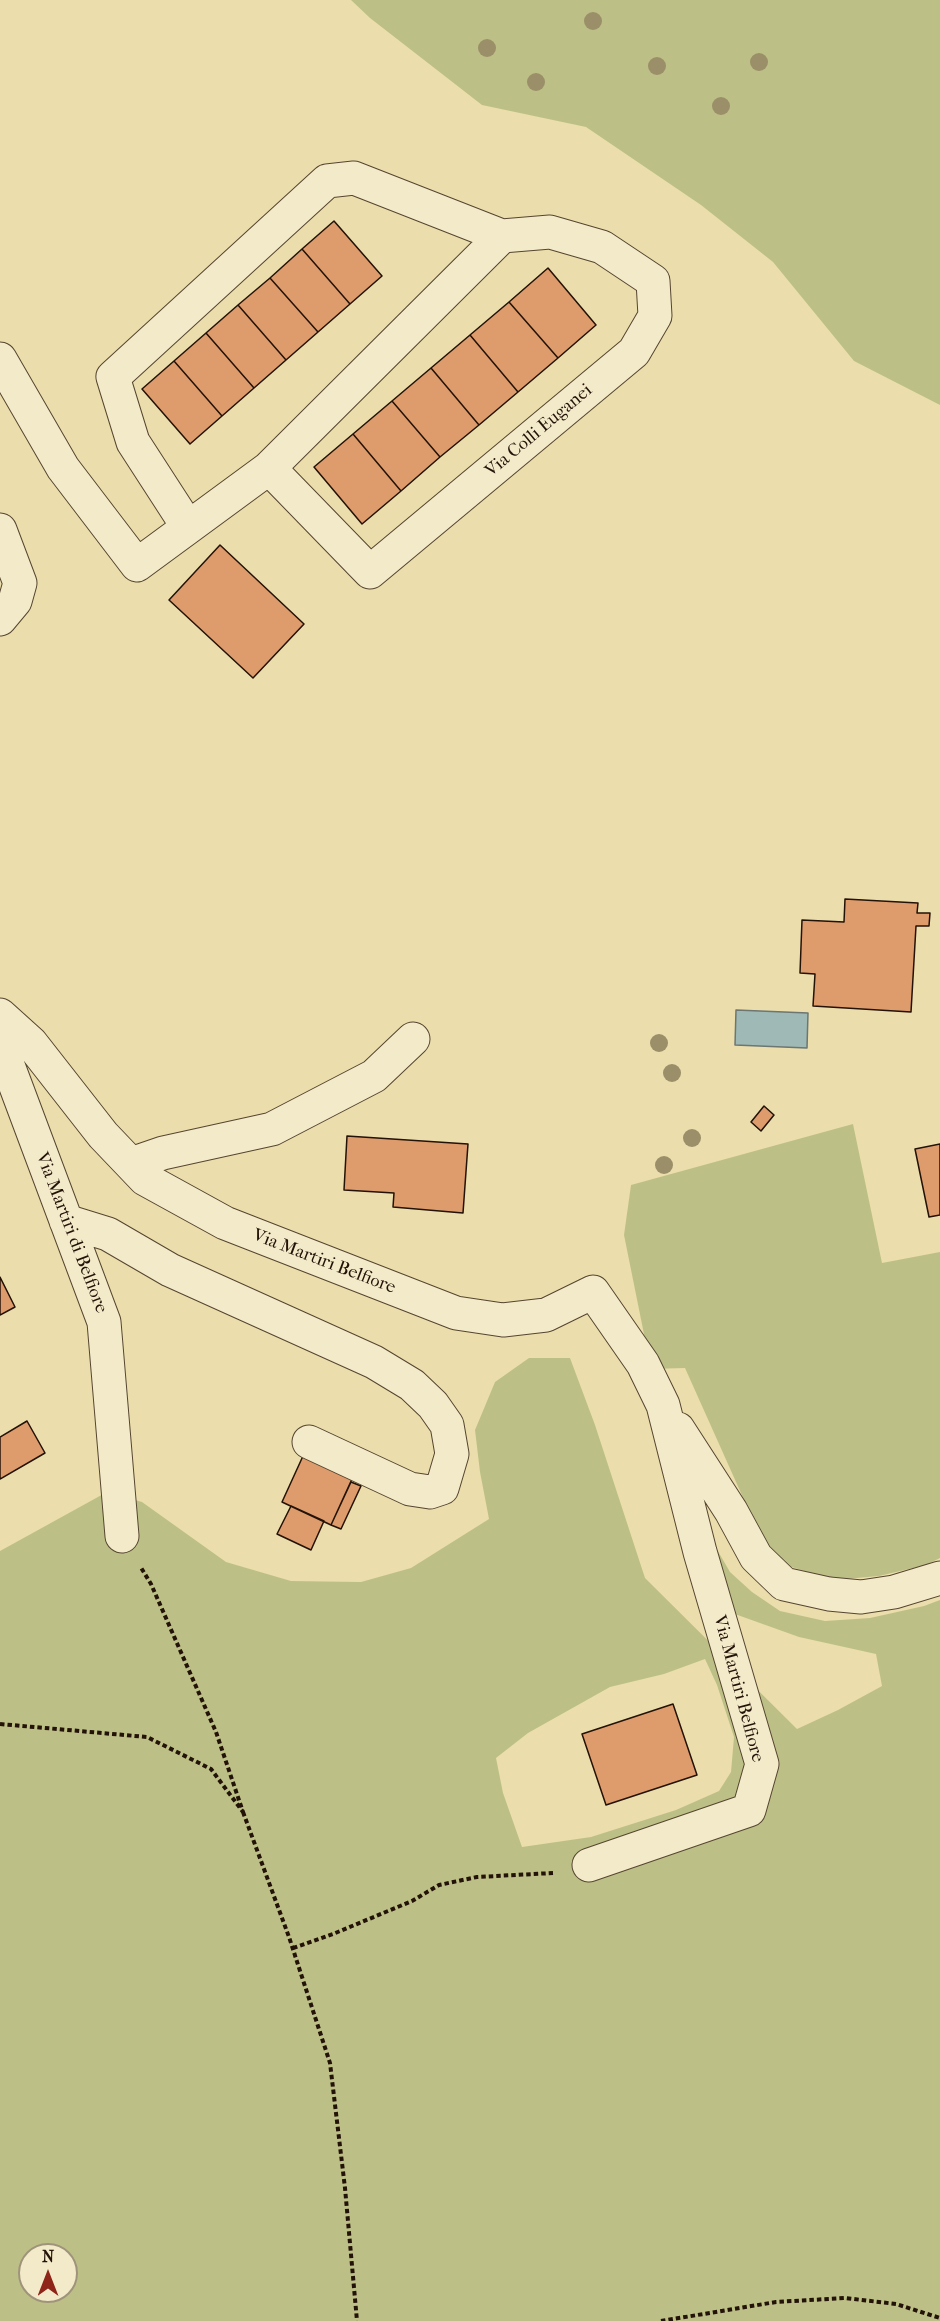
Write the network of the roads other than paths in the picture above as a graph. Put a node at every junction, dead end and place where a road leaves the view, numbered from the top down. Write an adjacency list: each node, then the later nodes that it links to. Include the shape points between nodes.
1 (502, 236): 3 (street); 3 (street, Via Colli Euganei, via 550,232 602,247 653,281 655,316 634,352 370,572); 4 (street, Via Colli Euganei, via 354,178 327,181 113,377 133,442)
2 (0, 359): 4 (street, via 63,468 137,565)
3 (269, 468): 4 (street)
4 (188, 527)
5 (0, 530): 6 (street, via 20,583 15,601)
6 (0, 619)
7 (0, 1015): 10 (street, Via Martiri Belfiore, via 31,1043 103,1135)
8 (413, 1039): 10 (street, via 374,1076 272,1129)
9 (0, 1044): 11 (street, Via Martiri di Belfiore)
10 (131, 1164): 12 (street, Via Martiri Belfiore, via 145,1179 225,1223 456,1313 503,1320 546,1315 593,1292 643,1364)
11 (66, 1221): 13 (street, via 108,1234 170,1270 374,1362 412,1385 433,1405 447,1425 452,1454 442,1488 430,1492 410,1489); 14 (street, Via Martiri di Belfiore, via 104,1322)
12 (663, 1405): 15 (street, Via Martiri Belfiore, via 756,1557 784,1584 861,1597); 16 (street, Via Martiri Belfiore, via 700,1551 762,1764 749,1810)
13 (309, 1442)
14 (122, 1536)
15 (940, 1578)
16 (589, 1865)

